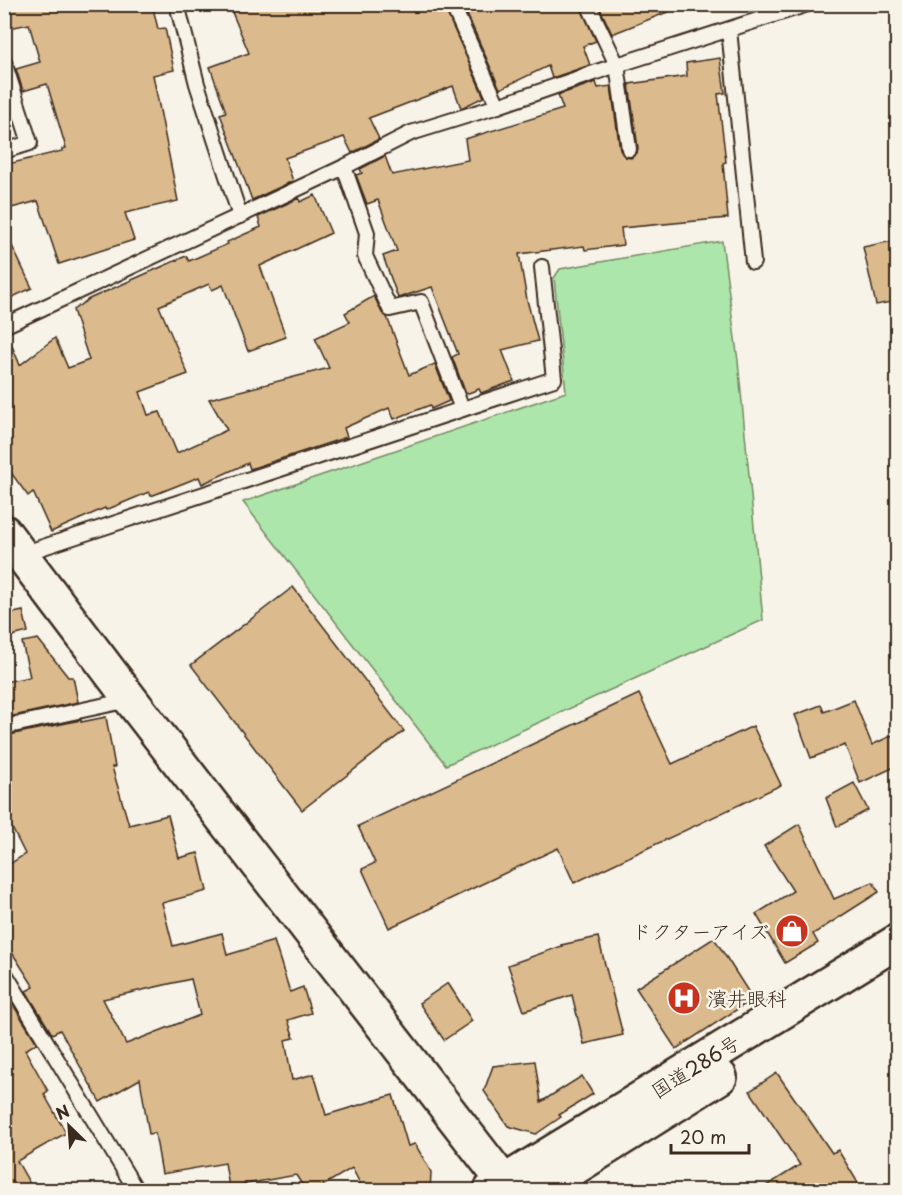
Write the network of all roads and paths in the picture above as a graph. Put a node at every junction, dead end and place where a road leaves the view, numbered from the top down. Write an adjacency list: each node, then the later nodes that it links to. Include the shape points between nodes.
1 (177, 4): 12 (lane, via 197,84)
2 (452, 4): 8 (lane)
3 (588, 4): 7 (lane)
4 (808, 4): 5 (lane)
5 (729, 30): 7 (lane); 13 (lane)
6 (4, 62): 10 (lane, via 30,143)
7 (617, 65): 8 (lane); 9 (lane)
8 (498, 106): 11 (lane, via 411,133)
9 (629, 149)
10 (4, 151)
11 (344, 167): 12 (lane); 16 (lane, via 367,233 365,256 390,309 421,302)
12 (240, 216): 15 (lane)
13 (753, 262)
14 (542, 267): 16 (lane, via 554,379)
15 (4, 326)
16 (462, 409): 17 (lane)
17 (13, 543): 18 (main road)
18 (130, 700): 19 (lane); 23 (main road)
19 (4, 727)
20 (897, 941): 23 (main road, 国道286号)
21 (897, 968): 25 (main road, 国道286号)
22 (4, 972): 24 (lane)
23 (502, 1188)
24 (136, 1191)
25 (539, 1191)

